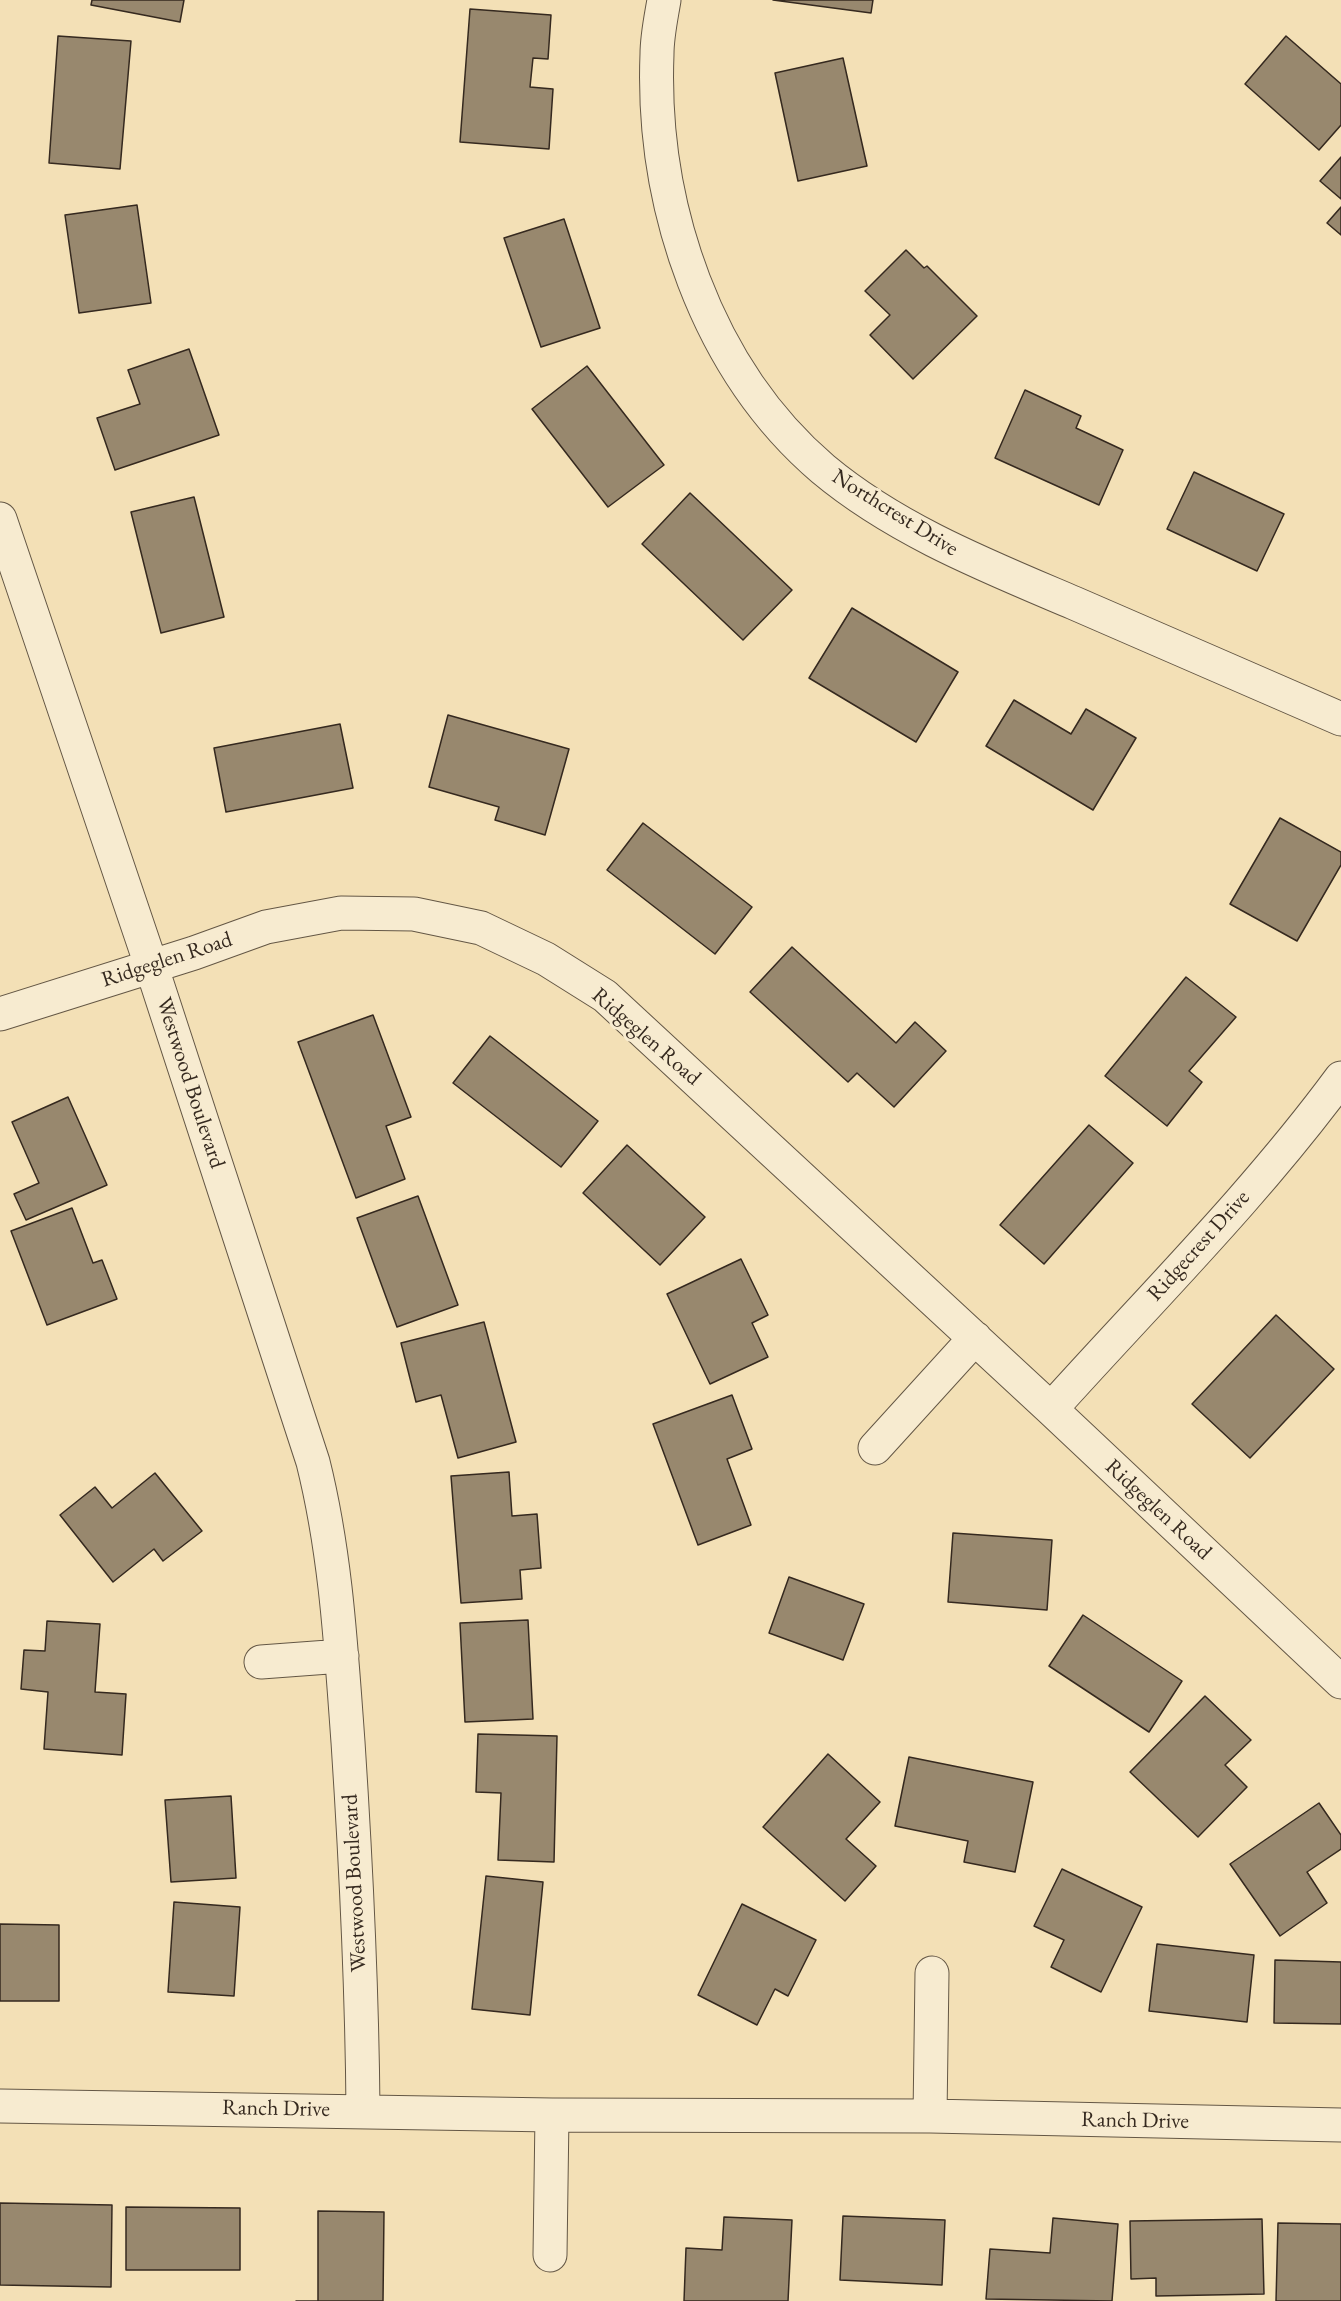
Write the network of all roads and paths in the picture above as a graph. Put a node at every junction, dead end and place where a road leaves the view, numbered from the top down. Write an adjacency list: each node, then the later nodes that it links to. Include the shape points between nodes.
1 (664, 0): 3 (street, Northcrest Drive, via 657,54 659,127 673,215 692,283 731,358 770,417 823,469 880,509 953,551)
2 (0, 519): 4 (street, Westwood Boulevard)
3 (1341, 718)
4 (151, 965): 5 (street, Ridgeglen Road); 7 (street, Ridgeglen Road, via 266,927 341,913 414,914 482,928 546,959 605,996); 10 (street, Westwood Boulevard, via 313,1462 328,1519)
5 (0, 1014)
6 (1341, 1078): 8 (street, Ridgecrest Drive, via 1256,1184)
7 (975, 1338): 8 (street, Ridgeglen Road); 9 (street)
8 (1051, 1409): 12 (street, Ridgeglen Road)
9 (875, 1448)
10 (342, 1656): 11 (street); 15 (street, Westwood Boulevard, via 359,1911)
11 (261, 1662)
12 (1341, 1682)
13 (932, 1973): 17 (street)
14 (0, 2106): 15 (street, Ranch Drive)
15 (363, 2110): 16 (street, Ranch Drive)
16 (552, 2115): 17 (street, Ranch Drive); 19 (street)
17 (930, 2116): 18 (street, Ranch Drive)
18 (1341, 2125)
19 (550, 2255)

